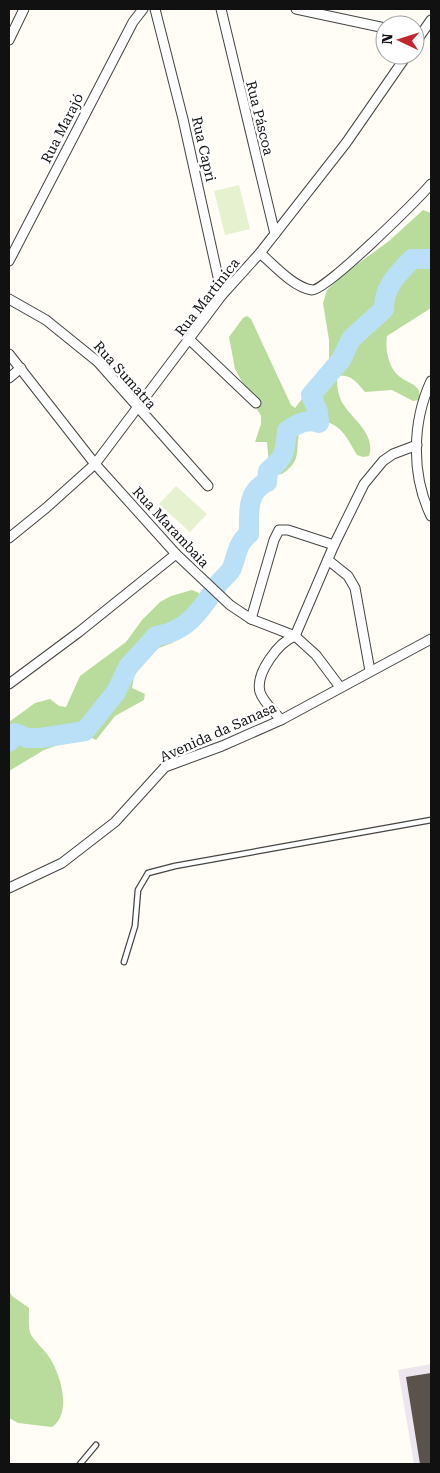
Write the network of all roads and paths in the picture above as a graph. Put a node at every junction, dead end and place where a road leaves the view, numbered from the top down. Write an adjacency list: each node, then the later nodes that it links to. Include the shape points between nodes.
1 (24, 9): 7 (street)
2 (143, 9): 12 (street, Rua Marajó, via 133,22)
3 (155, 9): 13 (street, Rua Capri)
4 (221, 9): 10 (street, Rua Páscoa)
5 (296, 9): 6 (street)
6 (375, 26)
7 (9, 40)
8 (400, 65): 10 (street, Rua Martinica)
9 (431, 184): 11 (street, via 318,290 298,285)
10 (275, 234): 11 (street, Rua Martinica)
11 (260, 253): 13 (street, Rua Martinica)
12 (9, 261)
13 (222, 295): 15 (street, Rua Martinica)
14 (9, 299): 21 (street, Rua Sumatra, via 46,320 75,342 98,362)
15 (190, 340): 20 (street); 21 (street, Rua Martinica)
16 (9, 354): 17 (street, Rua Marambaia)
17 (21, 368): 18 (street); 23 (street, Rua Marambaia)
18 (9, 378)
19 (431, 381): 22 (street, via 422,408)
20 (256, 402)
21 (136, 408): 23 (street, Rua Martinica); 24 (street, Rua Sumatra)
22 (416, 445): 25 (street, via 422,490); 27 (street, via 393,454 372,472)
23 (95, 464): 26 (street, Rua Martinica); 28 (street, Rua Marambaia)
24 (208, 486)
25 (431, 516)
26 (9, 538)
27 (334, 545): 29 (street); 30 (street, via 279,530)
28 (176, 554): 30 (street, Rua Marambaia, via 230,605); 34 (street)
29 (328, 560): 31 (street); 33 (street, via 348,576 355,588)
30 (251, 619): 31 (street, Rua Marambaia)
31 (295, 636): 35 (street, Rua Marambaia, via 316,655); 36 (street, via 277,648 260,678 262,696)
32 (431, 639): 33 (street, Avenida da Sanasa)
33 (370, 671): 35 (street, Avenida da Sanasa)
34 (9, 684)
35 (340, 687): 36 (street, Avenida da Sanasa)
36 (281, 720): 38 (street, Avenida da Sanasa, via 165,767 115,822 62,863)
37 (431, 820): 39 (lane, via 148,873 138,890 135,926)
38 (9, 888)
39 (124, 962)
40 (96, 1445): 41 (lane)
41 (80, 1464)

